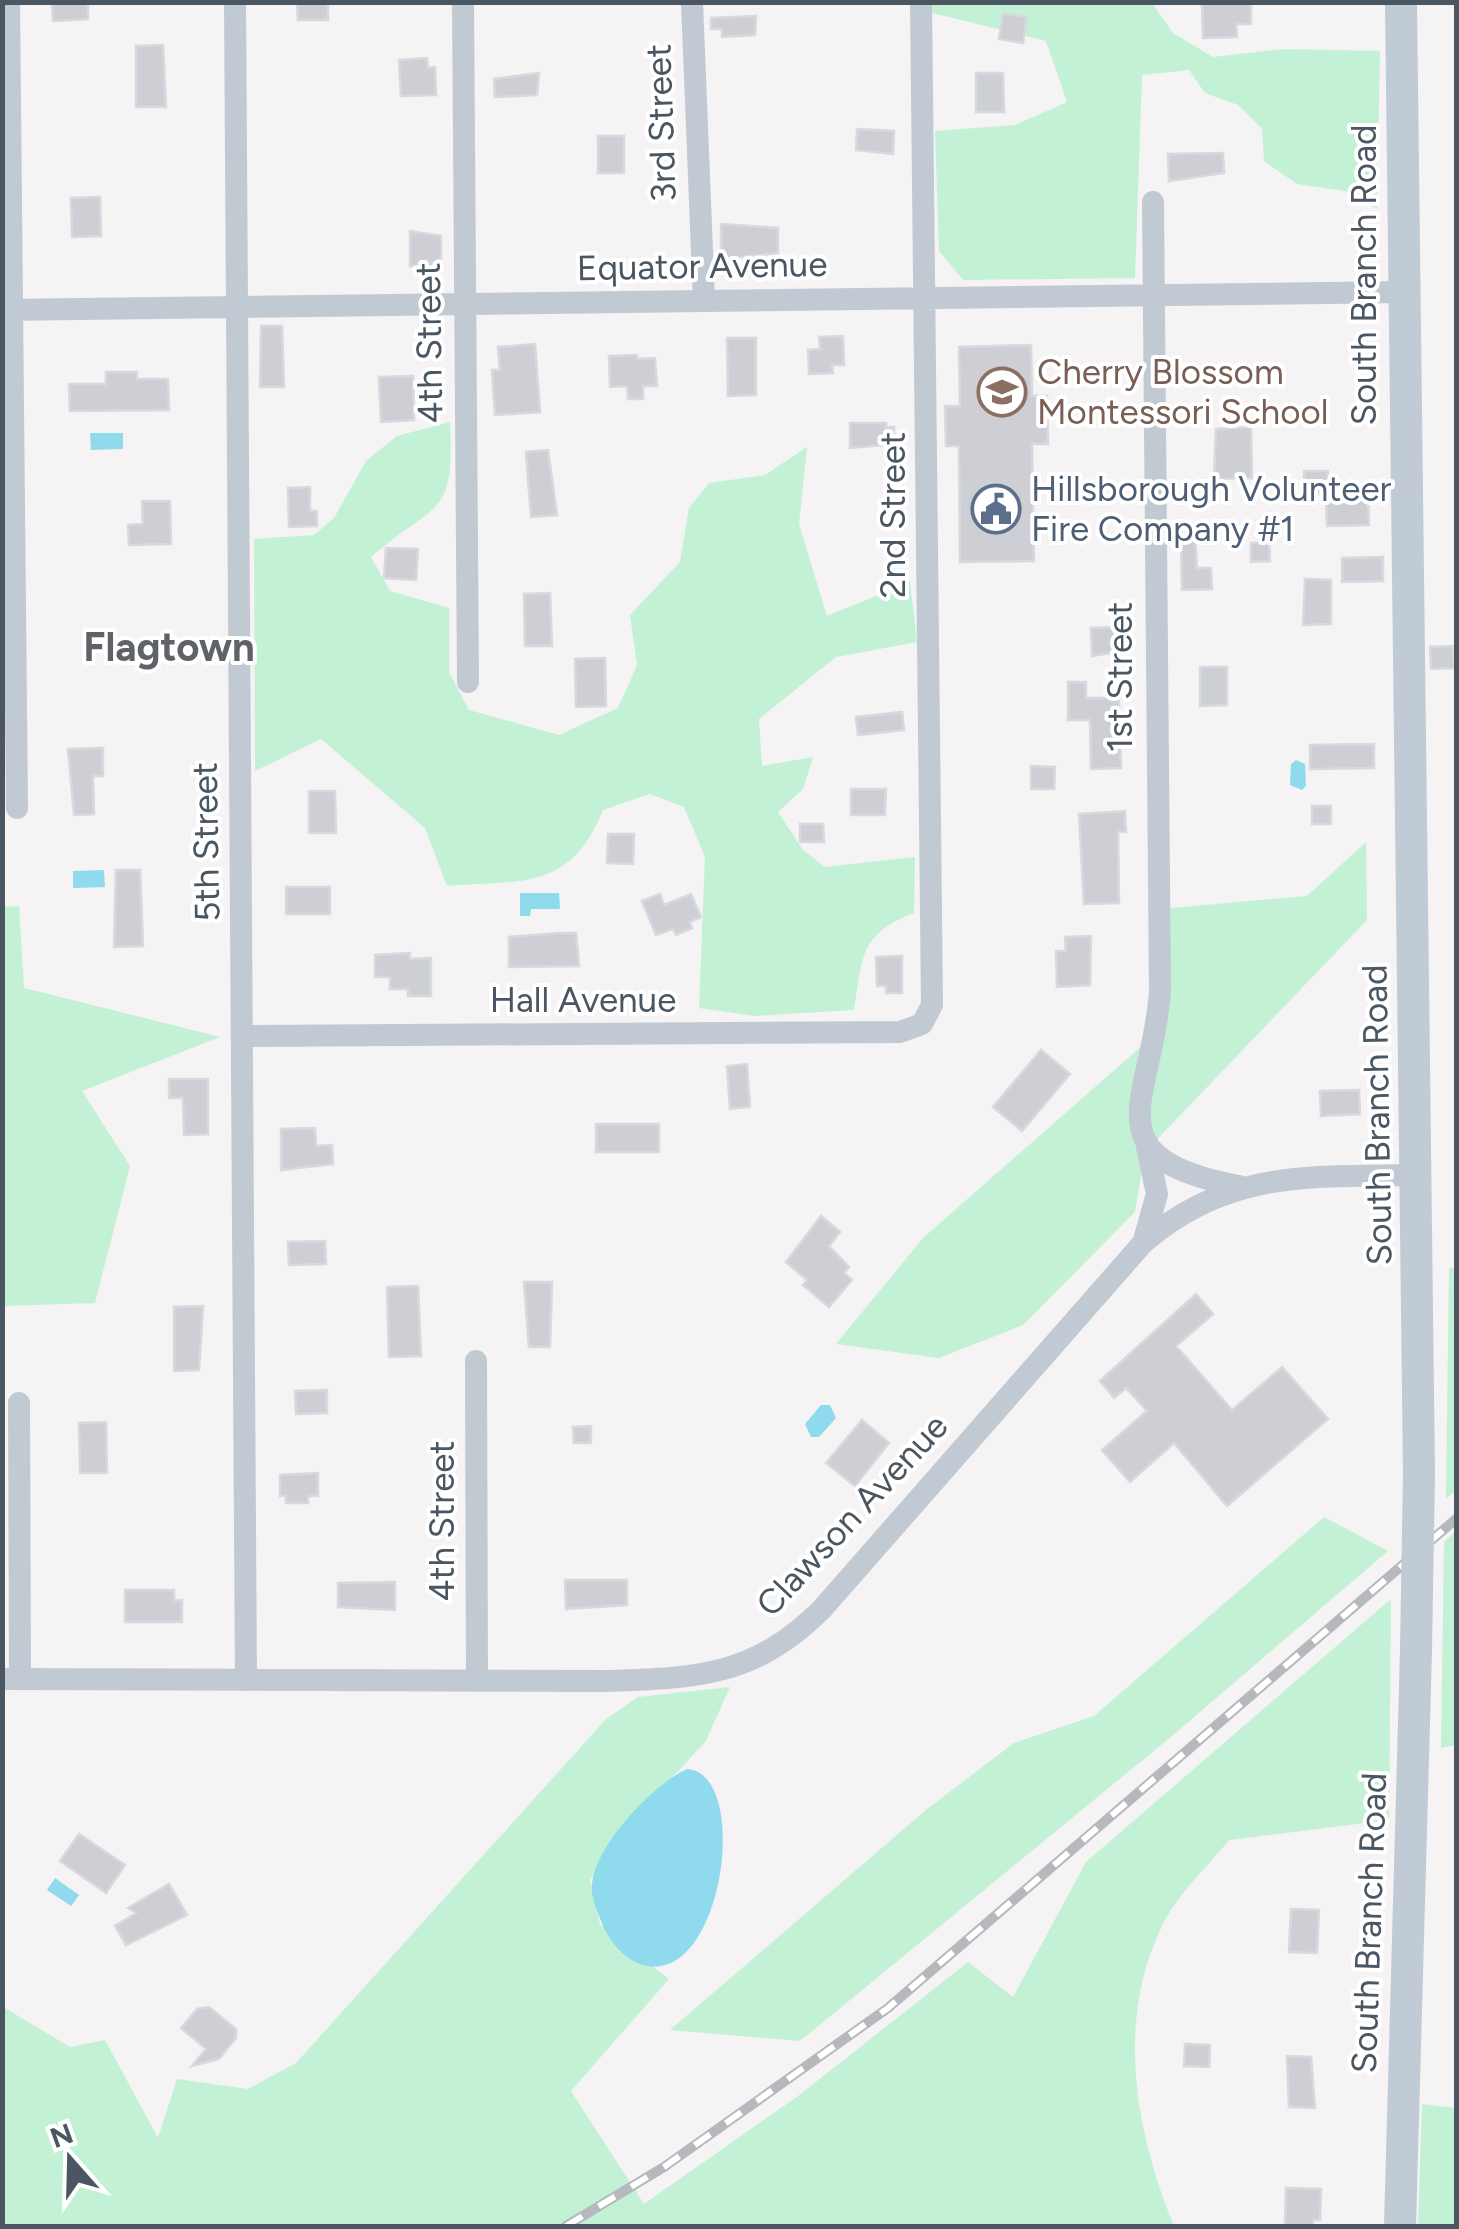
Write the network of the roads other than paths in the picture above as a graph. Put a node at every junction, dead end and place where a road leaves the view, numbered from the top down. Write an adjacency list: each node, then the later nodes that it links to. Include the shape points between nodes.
1 (9, 2): 14 (street)
2 (235, 2): 13 (street, 5th Street)
3 (463, 2): 12 (street, 4th Street)
4 (692, 2): 11 (street, 3rd Street)
5 (921, 2): 10 (street, 2nd Street)
6 (1401, 2): 8 (street, South Branch Road)
7 (1153, 202): 9 (street, 1st Street)
8 (1403, 292): 9 (street, Equator Avenue); 20 (street, South Branch Road)
9 (1152, 296): 10 (street, Equator Avenue); 19 (street, 1st Street, via 1160,990 1137,1105)
10 (926, 298): 11 (street, Equator Avenue); 17 (street, 2nd Street, via 932,1006)
11 (704, 301): 12 (street, Equator Avenue)
12 (463, 304): 13 (street, Equator Avenue); 15 (street, 4th Street)
13 (238, 307): 14 (street, Equator Avenue); 18 (street, 5th Street)
14 (6, 310): 16 (street)
15 (468, 682)
16 (16, 808)
17 (922, 1024): 18 (street, Hall Avenue, via 900,1032)
18 (243, 1036): 26 (street, 5th Street)
19 (1147, 1148): 21 (street, via 1198,1178); 22 (street, 1st Street, via 1157,1194)
20 (1418, 1176): 21 (street, Clawson Avenue); 28 (street, South Branch Road, bridge, via 1416,1650)
21 (1241, 1186): 22 (street, Clawson Avenue, via 1191,1206)
22 (1143, 1243): 27 (street, Clawson Avenue, via 792,1638 752,1662 678,1678)
23 (476, 1362): 27 (street, 4th Street)
24 (19, 1402): 25 (street)
25 (11, 1679): 26 (street, Clawson Avenue)
26 (246, 1680): 27 (street, Clawson Avenue)
27 (477, 1681)
28 (1400, 2226)

